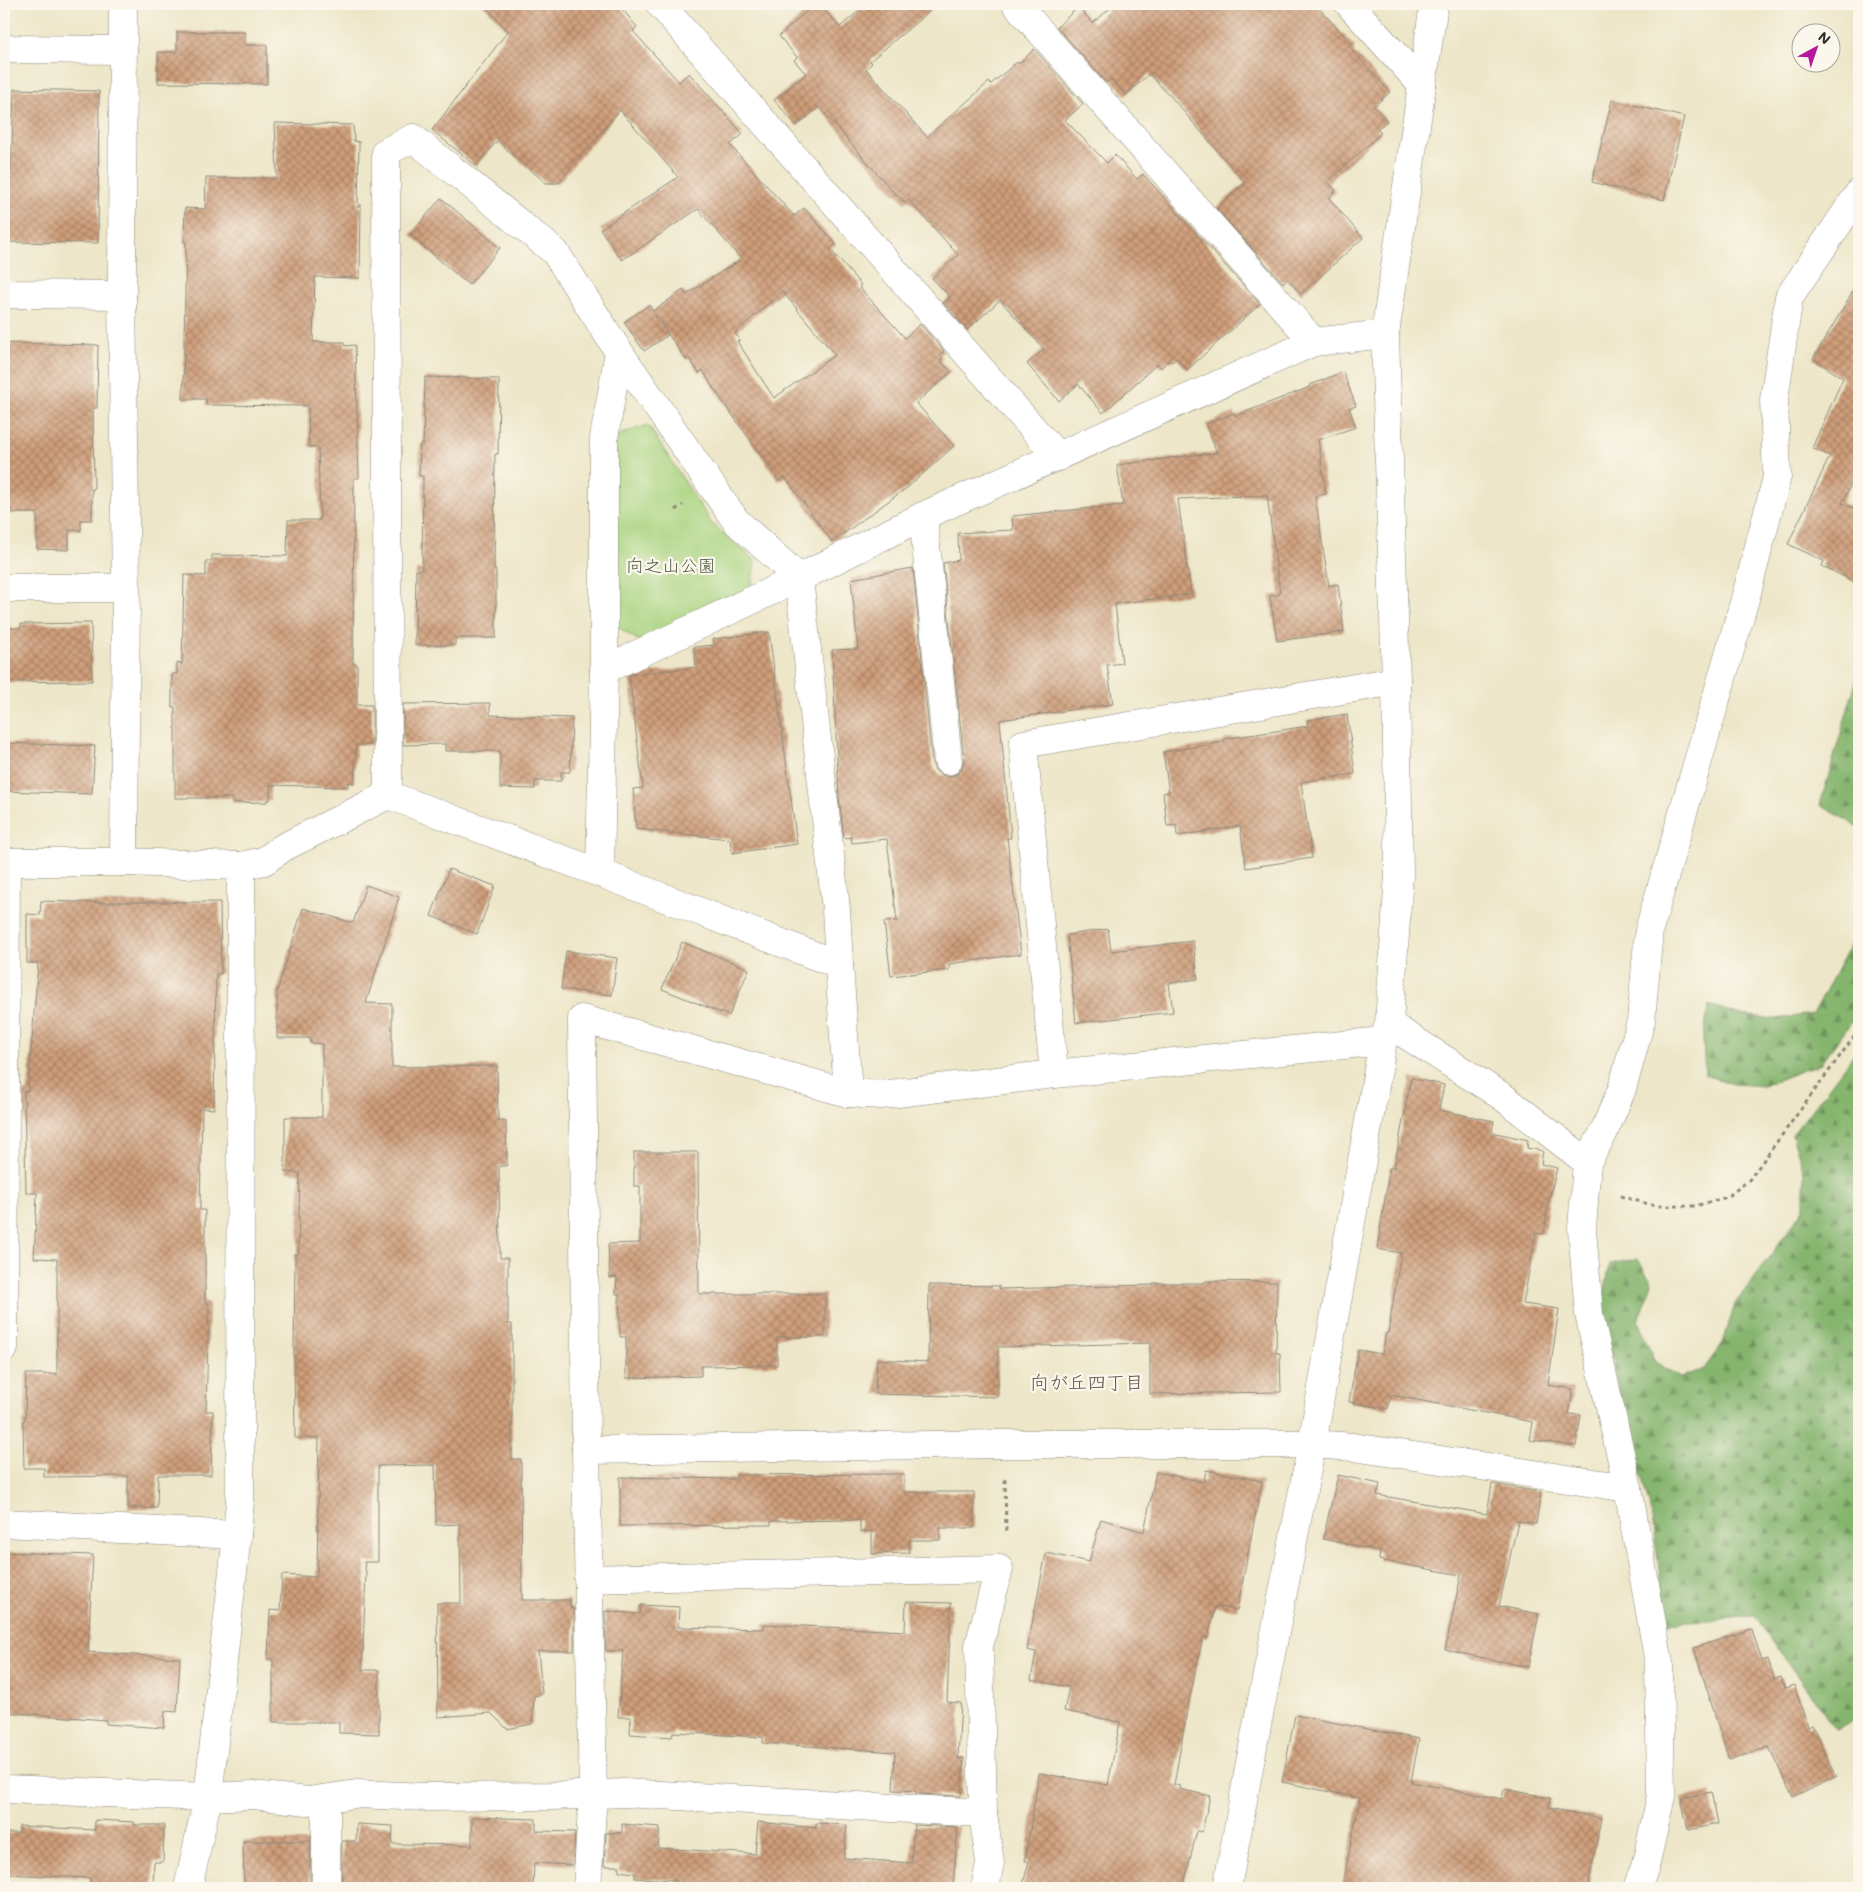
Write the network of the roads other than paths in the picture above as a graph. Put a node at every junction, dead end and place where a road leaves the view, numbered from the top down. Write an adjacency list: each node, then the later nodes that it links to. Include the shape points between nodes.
1 (123, 4): 7 (street)
2 (660, 4): 15 (street)
3 (1016, 4): 13 (street)
4 (1349, 4): 8 (street)
5 (1434, 4): 8 (street)
6 (4, 49): 7 (street)
7 (123, 50): 11 (street)
8 (1422, 85): 12 (street)
9 (1859, 193): 32 (street, via 1790,297 1774,400 1777,477 1649,930 1641,1021 1622,1089)
10 (4, 294): 11 (street)
11 (122, 295): 19 (street)
12 (1385, 334): 13 (street); 21 (street)
13 (1314, 342): 15 (street)
14 (619, 352): 17 (street, via 736,521); 20 (street, via 604,438); 23 (street, via 555,252 413,138 386,152)
15 (1058, 456): 16 (street)
16 (923, 516): 17 (street); 22 (street)
17 (800, 578): 20 (street); 28 (street, via 836,909)
18 (4, 588): 19 (street)
19 (126, 588): 25 (street)
20 (604, 670): 27 (street)
21 (1396, 680): 29 (street, via 1398,874); 30 (street, via 1023,744)
22 (948, 761)
23 (388, 795): 26 (street, via 264,860); 27 (street)
24 (5, 862): 25 (street); 33 (street)
25 (124, 862): 26 (street)
26 (241, 866): 38 (street, via 240,1500)
27 (600, 872): 28 (street)
28 (839, 965): 31 (street)
29 (1386, 1032): 30 (street); 32 (street, via 1504,1097); 34 (street)
30 (1054, 1074): 31 (street, via 881,1094)
31 (848, 1094): 35 (street, via 582,1019)
32 (1586, 1174): 36 (street, via 1582,1229 1589,1314)
33 (4, 1348)
34 (1312, 1444): 35 (street, via 1004,1444); 36 (street, via 1353,1447); 49 (street)
35 (586, 1450): 39 (street)
36 (1628, 1488): 50 (street, via 1659,1663 1660,1796 1645,1867)
37 (4, 1523): 38 (street)
38 (237, 1535): 42 (street)
39 (588, 1579): 41 (street); 44 (street, via 999,1569 979,1646)
40 (4, 1790): 42 (street)
41 (593, 1793): 43 (street, via 427,1797 356,1794); 44 (street, via 624,1792); 47 (street)
42 (208, 1797): 43 (street, via 253,1795 308,1801); 45 (street)
43 (326, 1799): 46 (street)
44 (983, 1813): 48 (street, via 990,1863)
45 (188, 1888)
46 (326, 1888)
47 (587, 1888)
48 (985, 1888)
49 (1228, 1888)
50 (1637, 1888)

